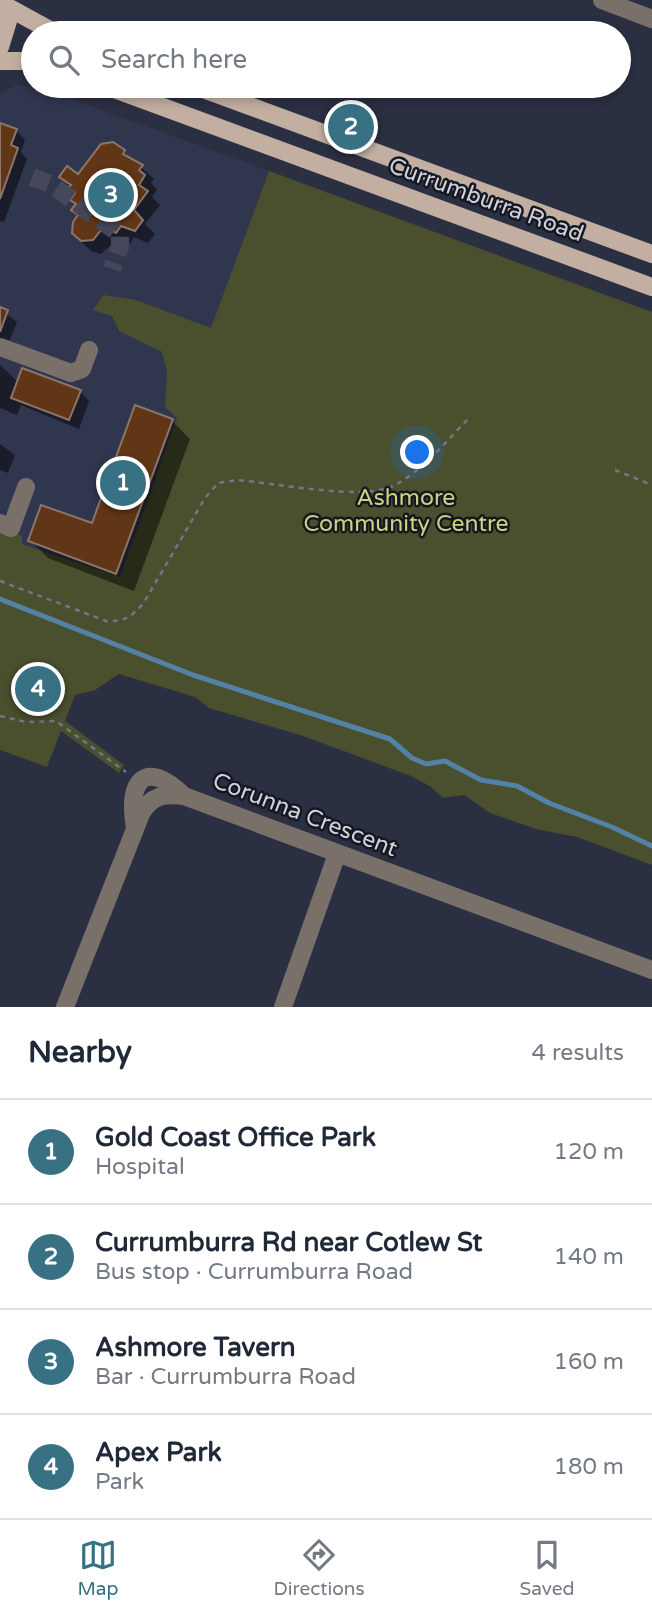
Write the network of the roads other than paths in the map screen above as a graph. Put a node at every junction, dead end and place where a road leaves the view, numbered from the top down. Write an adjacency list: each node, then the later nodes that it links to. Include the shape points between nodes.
1 (602, 0): 3 (street)
2 (5, 3): 4 (main road); 5 (main road, via 8,22)
3 (652, 19)
4 (35, 21)
5 (0, 47)
6 (0, 61): 7 (main road)
7 (21, 61)
8 (139, 98): 11 (main road, Currumburra Road)
9 (228, 98): 10 (main road, Currumburra Road)
10 (652, 254)
11 (652, 287)
12 (0, 347): 13 (street, via 71,373 82,369)
13 (89, 351)
14 (26, 487): 15 (street, via 11,528)
15 (0, 523)
16 (184, 796): 17 (street, Corunna Crescent, via 155,797); 17 (street, via 159,777 146,777 137,784 132,801); 18 (street, Corunna Crescent)
17 (135, 828): 20 (street, Corunna Crescent)
18 (337, 854): 19 (street, Corunna Crescent); 21 (street)
19 (652, 970)
20 (65, 1007)
21 (282, 1007)

